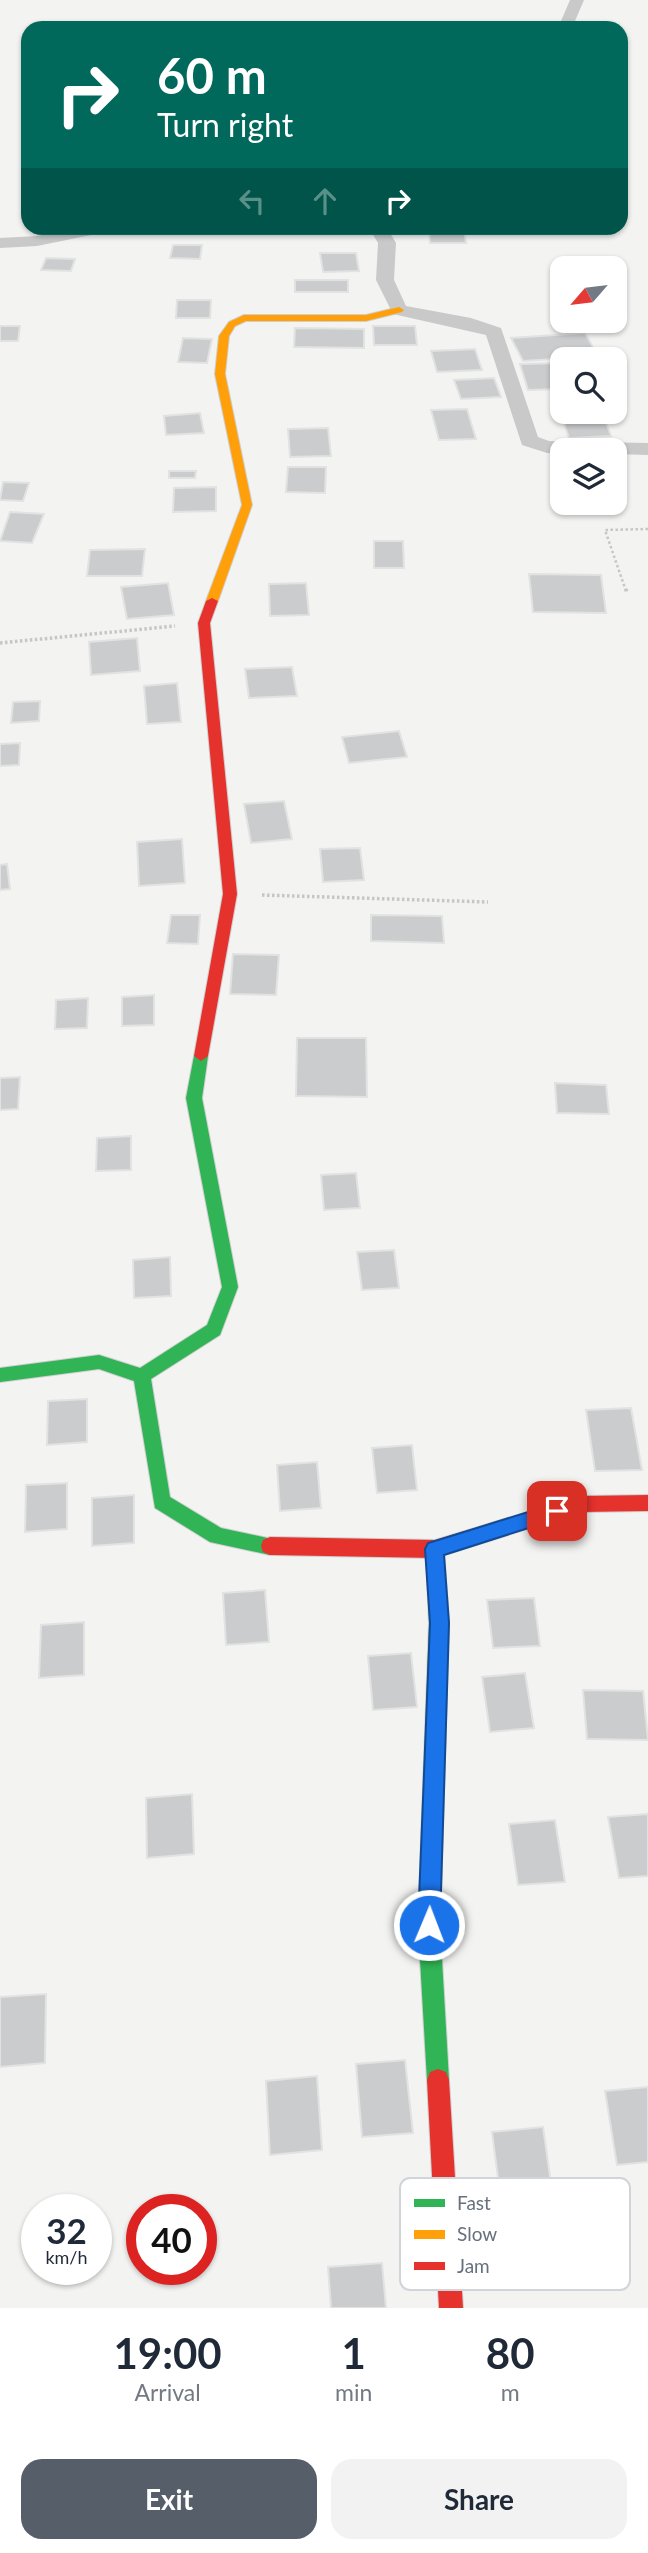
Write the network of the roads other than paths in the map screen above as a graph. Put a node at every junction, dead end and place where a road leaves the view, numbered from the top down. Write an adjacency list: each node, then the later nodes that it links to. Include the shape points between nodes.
1 (577, 0): 2 (street)
2 (568, 21)
3 (66, 235): 5 (street)
4 (383, 235): 6 (street, via 387,243 385,281)
5 (0, 243)
6 (399, 310): 7 (street, via 422,319 480,325 494,332 529,441 548,447); 9 (street, via 366,318 244,318 232,324 224,336 220,373 247,505 204,623 230,894 194,1098 230,1287 214,1329)
7 (648, 449)
8 (0, 1375): 9 (street, via 99,1362)
9 (142, 1376): 11 (street, via 162,1502 218,1536 278,1547)
10 (648, 1503): 11 (street, via 581,1504)
11 (435, 1549): 12 (street, via 439,1623 429,1925)
12 (444, 2178)
13 (450, 2290): 14 (street)
14 (451, 2308)

